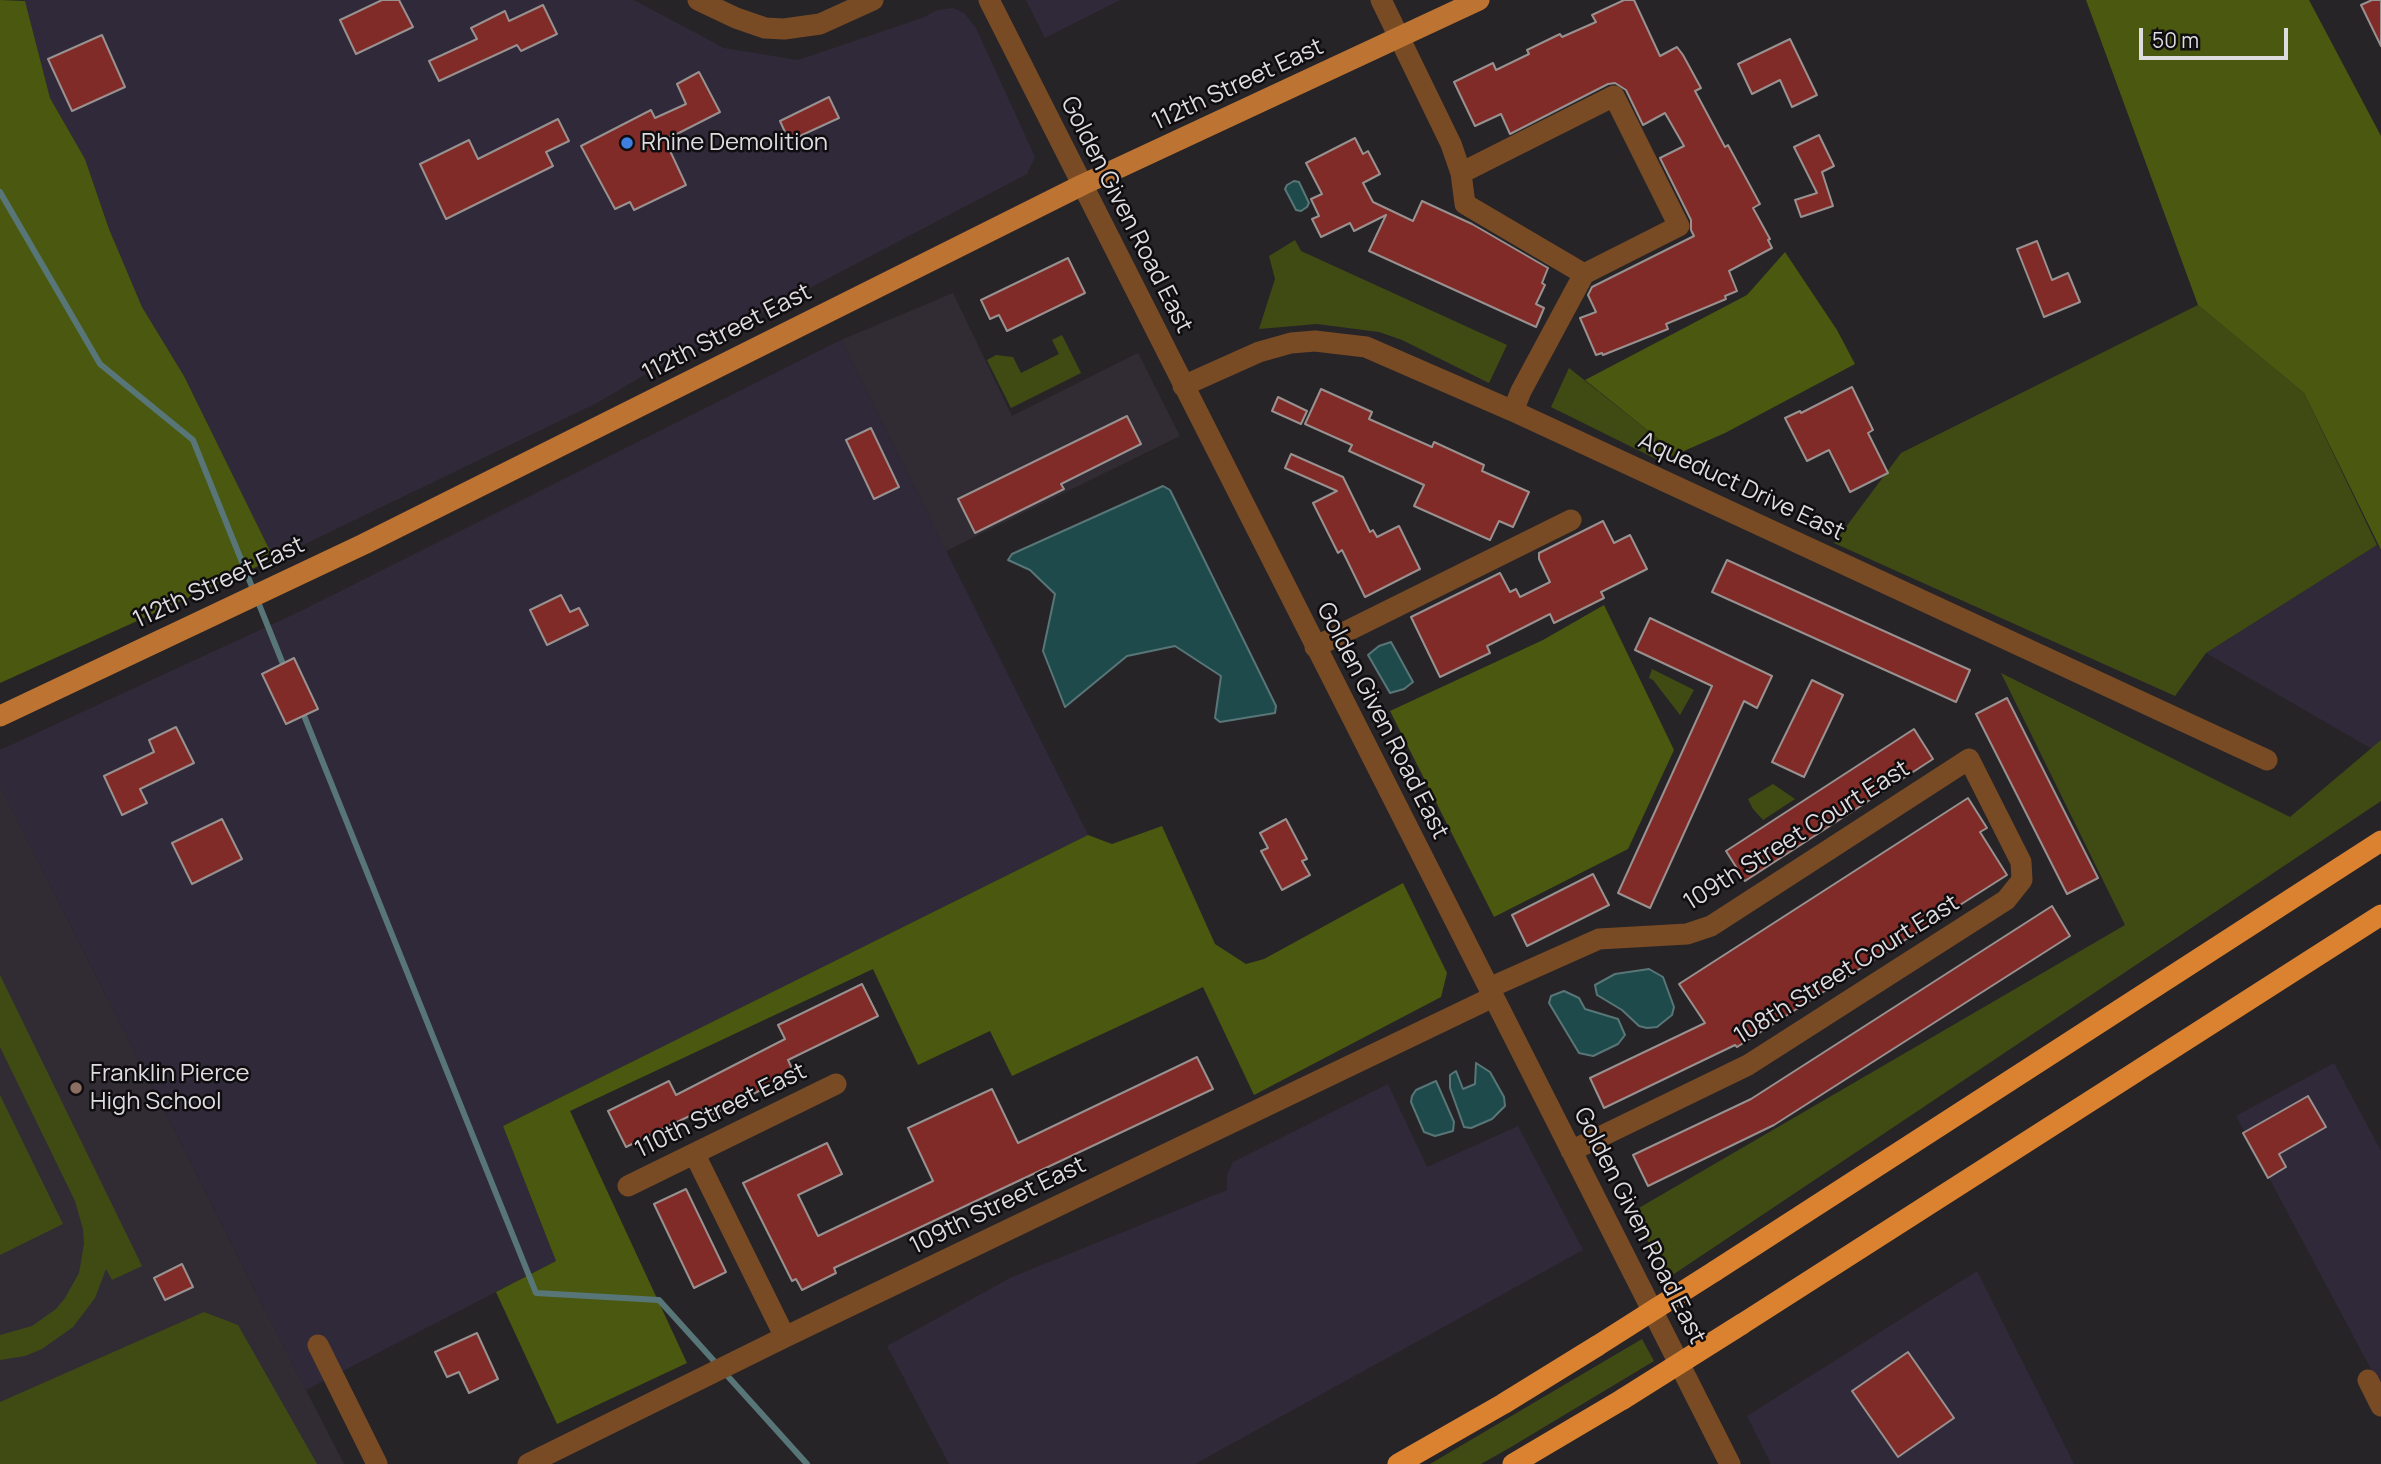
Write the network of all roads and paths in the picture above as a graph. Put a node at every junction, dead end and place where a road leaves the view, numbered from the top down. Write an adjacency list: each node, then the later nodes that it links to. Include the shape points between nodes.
1 (698, 0): 2 (street, via 727,15 784,29 820,24)
2 (873, 0)
3 (989, 0): 8 (street, Golden Given Road East)
4 (1381, 0): 6 (street)
5 (1479, 0): 6 (main road, 112th Street East)
6 (1398, 40): 7 (street); 8 (main road, 112th Street East)
7 (1461, 173): 9 (street, via 1465,204); 9 (street, via 1614,96 1679,226)
8 (1082, 185): 10 (street, Golden Given Road East); 14 (main road, 112th Street East, via 364,544)
9 (1584, 274): 11 (street)
10 (1183, 386): 11 (street, Aqueduct Drive East, via 1259,352 1291,343 1325,341 1366,347); 13 (street, Golden Given Road East)
11 (1517, 401): 16 (street, Aqueduct Drive East)
12 (1571, 520): 13 (street)
13 (1315, 647): 19 (street, Golden Given Road East)
14 (0, 716)
15 (1969, 759): 19 (street, 109th Street Court East, via 1711,926 1687,934 1598,939); 21 (street, 108th Street Court East, via 2021,862 2022,880 2006,900 1748,1065)
16 (2267, 760)
17 (2381, 841): 30 (highway, bridge, via 1716,1271)
18 (2381, 915): 31 (highway, bridge, via 1742,1324)
19 (1491, 993): 21 (street, Golden Given Road East); 24 (street, 109th Street East)
20 (836, 1084): 22 (street, 110th Street East)
21 (1571, 1151): 32 (street, Golden Given Road East)
22 (695, 1155): 23 (street, 110th Street East); 24 (street)
23 (628, 1186)
24 (785, 1337): 29 (street, 109th Street East)
25 (318, 1345): 28 (street)
26 (2368, 1380): 27 (street)
27 (2381, 1406)
28 (377, 1464)
29 (528, 1464)
30 (1398, 1464)
31 (1513, 1464)
32 (1730, 1464)

